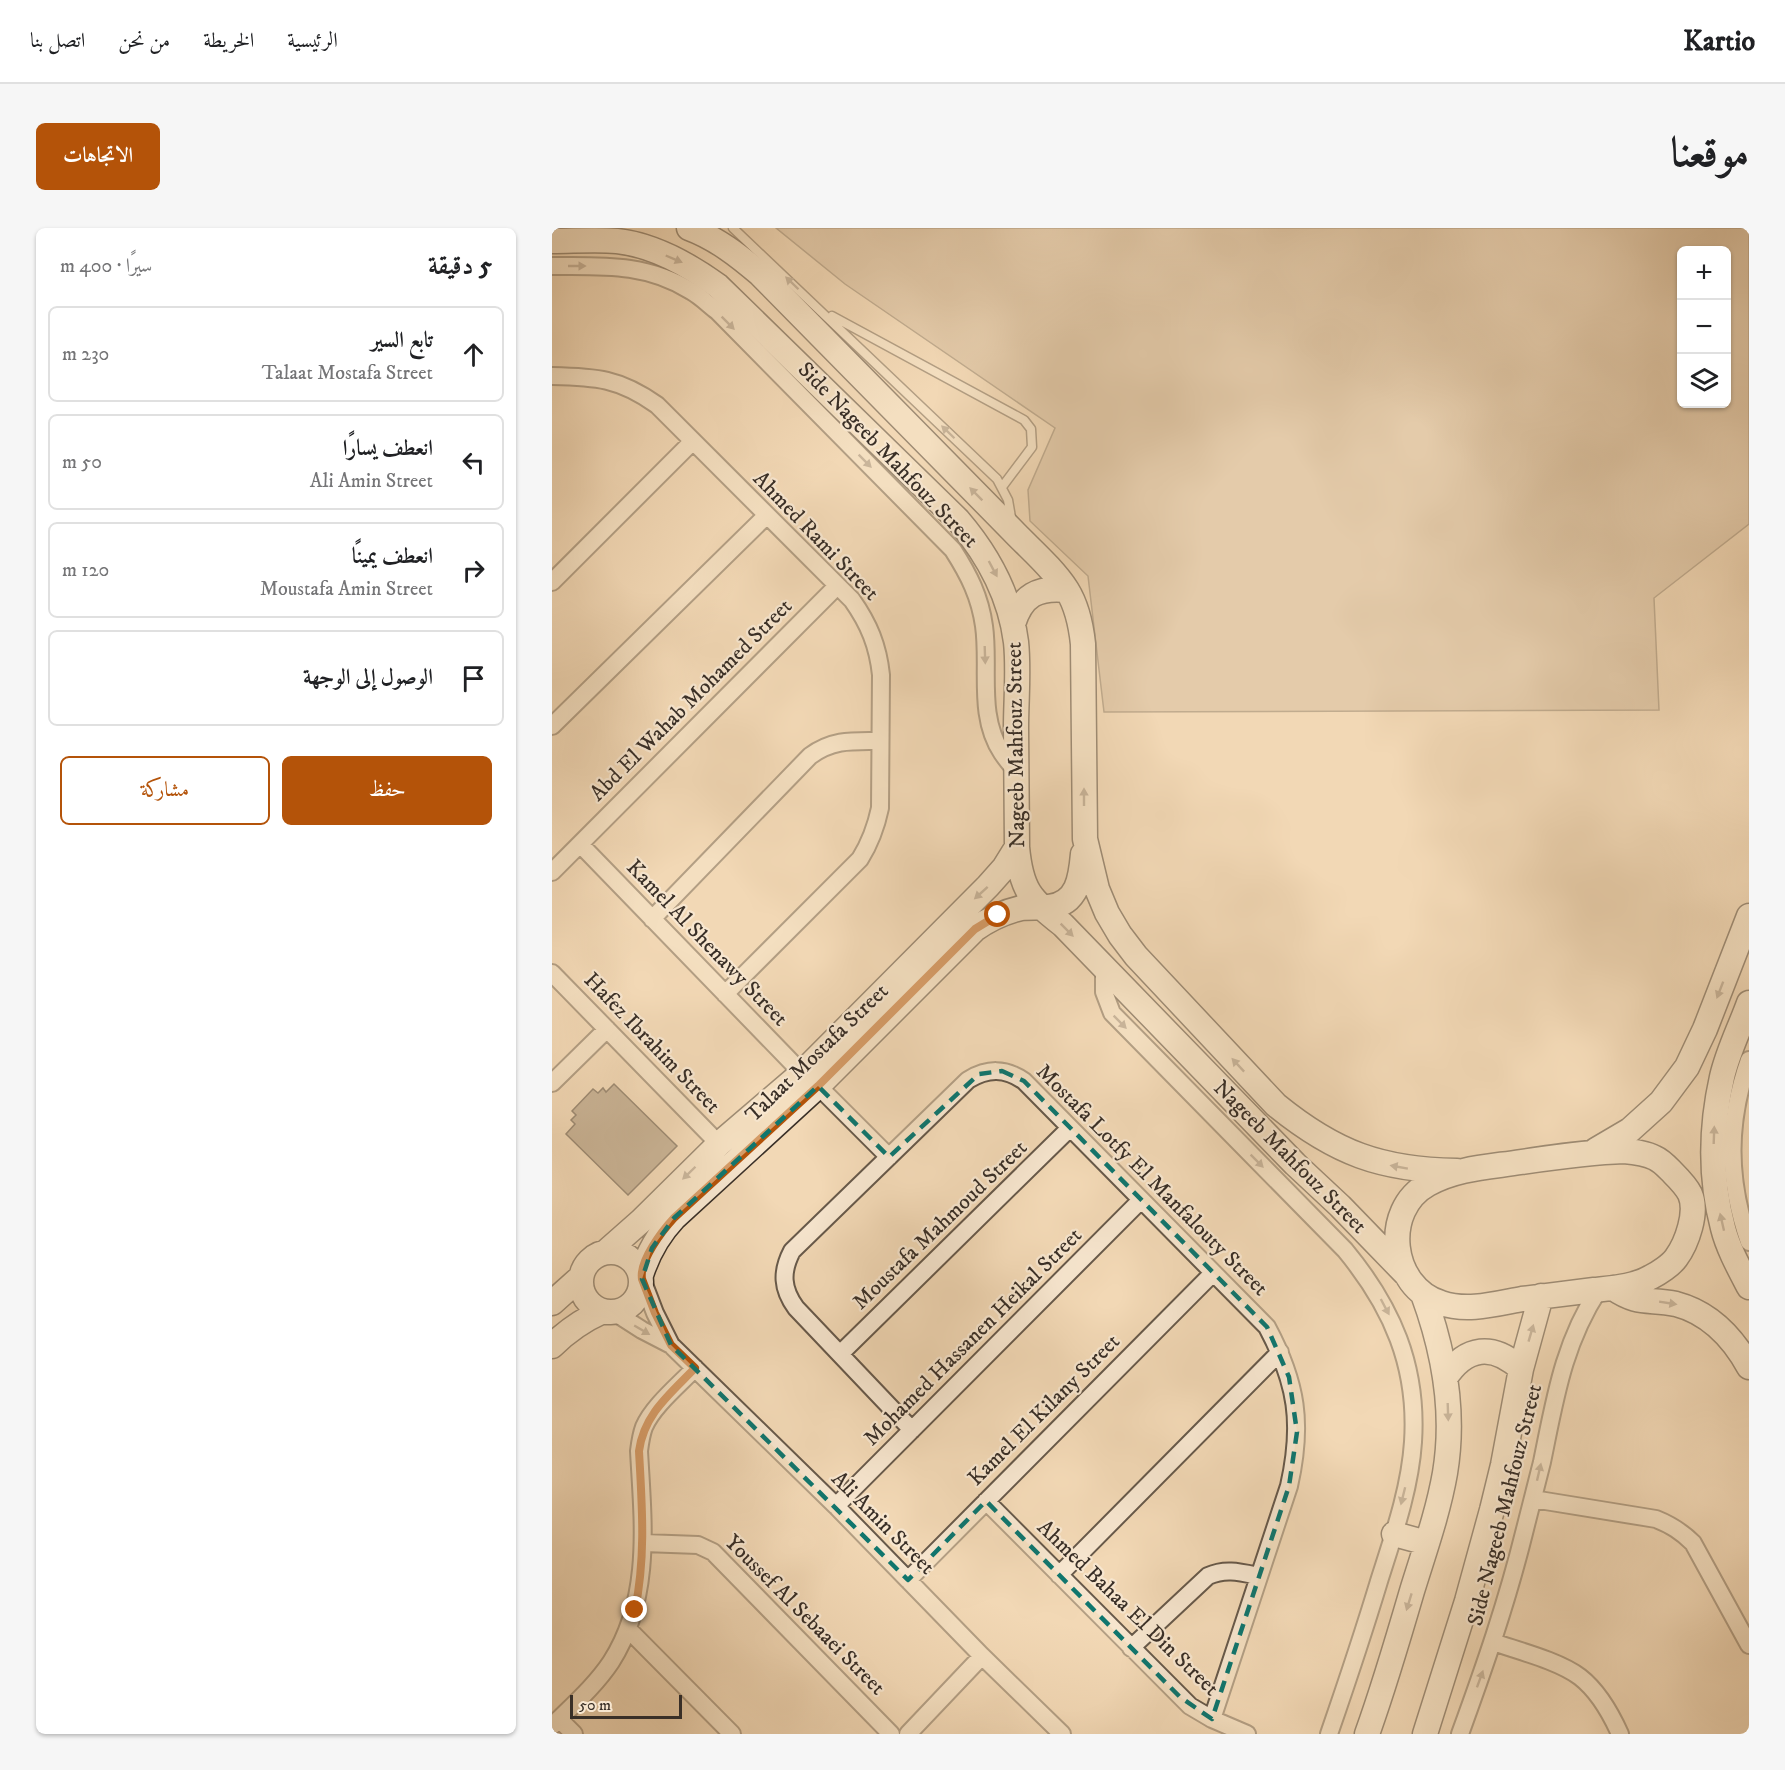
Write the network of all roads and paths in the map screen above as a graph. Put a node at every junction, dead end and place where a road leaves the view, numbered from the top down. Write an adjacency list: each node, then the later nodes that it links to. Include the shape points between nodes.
1 (689, 228): 5 (street, Nageeb Mahfouz Street)
2 (733, 228): 5 (lane)
3 (618, 235): 4 (street, Nageeb Mahfouz Street); 16 (street, Nageeb Mahfouz Street, one-way to 16, via 681,261 718,286 958,520 987,558)
4 (552, 241)
5 (762, 265): 7 (lane, one-way to 5); 12 (street, Nageeb Mahfouz Street, one-way to 5)
6 (552, 266): 19 (street, Side Nageeb Mahfouz Street, one-way to 19, via 634,268 692,291 717,311 953,550 980,600 991,729 1000,751)
7 (821, 310): 10 (lane, one-way to 7); 10 (lane, via 1024,420 1031,429 1032,447)
8 (552, 376): 9 (street, Ahmed Rami Street, via 602,378 621,384 657,405)
9 (693, 441): 11 (street, Ahmed Rami Street); 13 (street)
10 (1002, 487): 12 (lane, via 1012,515)
11 (767, 515): 14 (street, Ahmed Rami Street); 17 (street)
12 (1012, 530): 15 (street, Nageeb Mahfouz Street)
13 (552, 582)
14 (837, 586): 18 (street, Ahmed Rami Street, via 864,617 879,655); 21 (street, Abd El Wahab Mohamed Street)
15 (1067, 590): 16 (street, via 1038,592 1026,599); 20 (street, Nageeb Mahfouz Street, one-way to 15, via 1083,644 1076,607)
16 (1013, 624): 19 (street, Nageeb Mahfouz Street, via 1017,660)
17 (552, 726)
18 (880, 741): 26 (street, via 842,741 810,756); 29 (street, Ahmed Rami Street, via 880,808 864,853)
19 (1016, 771): 22 (street, Nageeb Mahfouz Street)
20 (1084, 839): 24 (street, Talaat Mostafa Street, via 1082,873 1075,892 1059,905); 39 (street, Nageeb Mahfouz Street, one-way to 20, via 1391,1166 1360,1156 1311,1132 1276,1105 1120,935 1097,889)
21 (580, 844): 23 (street, Abd El Wahab Mohamed Street); 26 (street, Kamel Al Shenawy Street)
22 (1017, 847): 24 (street, Nageeb Mahfouz Street, via 1022,880); 33 (street, Talaat Mostafa Street, one-way to 33, via 988,886)
23 (552, 872)
24 (1039, 907): 27 (street, Nageeb Mahfouz Street, one-way to 27); 33 (street, Talaat Mostafa Street, via 1011,910 975,929)
25 (1749, 916): 37 (street, one-way to 37, via 1687,1067 1661,1102 1630,1130)
26 (652, 919): 29 (street, Kamel Al Shenawy Street)
27 (1104, 968): 46 (street, Nageeb Mahfouz Street); 67 (street, one-way to 67, via 1104,992 1112,1013 1345,1250 1385,1306 1406,1362 1413,1415 1410,1466)
28 (552, 973): 31 (street, Hafez Ibrahim Street)
29 (725, 994): 33 (street, Kamel Al Shenawy Street)
30 (1749, 1004): 32 (street, via 1731,1047)
31 (607, 1029): 34 (street); 36 (street, Hafez Ibrahim Street)
32 (1738, 1073): 40 (street, one-way to 32, via 1714,1126); 43 (street, via 1731,1152 1736,1199)
33 (810, 1079): 36 (street, Talaat Mostafa Street); 38 (street, Kamel Al Shenawy Street); 48 (street, Talaat Mostafa Street, via 674,1218 652,1248)
34 (552, 1083)
35 (1070, 1128): 38 (street, Mostafa Lotfy El Manfalouty Street, via 1024,1081 1014,1074 990,1071 968,1080); 42 (street, Mostafa Lotfy El Manfalouty Street); 58 (street, Moustafa Mahmoud Street)
36 (719, 1144): 44 (street, Talaat Mostafa Street, one-way to 44)
37 (1594, 1152): 39 (street); 41 (street, via 1624,1150 1656,1158)
38 (889, 1157): 58 (street, Mostafa Lotfy El Manfalouty Street, via 792,1251 786,1262 784,1286 789,1298)
39 (1457, 1172): 46 (street, via 1427,1185 1401,1215 1396,1234)
40 (1717, 1193): 41 (street); 49 (street, one-way to 40, via 1725,1236)
41 (1691, 1196): 50 (street, via 1689,1234 1675,1260 1650,1278)
42 (1141, 1200): 45 (street, Mostafa Lotfy El Manfalouty Street); 63 (street, Mohamed Hassanen Heikal Street)
43 (1749, 1242)
44 (607, 1251): 47 (street, via 590,1260); 48 (street, via 632,1259)
45 (1213, 1273): 57 (street, Mostafa Lotfy El Manfalouty Street, via 1267,1327); 65 (street, Kamel El Kilany Street)
46 (1405, 1273): 51 (street, Nageeb Mahfouz Street)
47 (581, 1276): 53 (street); 54 (street, via 585,1298)
48 (641, 1277): 54 (street, via 641,1289 631,1305); 55 (street, Ali Amin Street)
49 (1749, 1287)
50 (1606, 1289): 52 (street); 59 (street, one-way to 59, via 1640,1301 1676,1304 1696,1311 1729,1336); 64 (street, Side Nageeb Mahfouz Street, one-way to 50, via 1568,1348 1587,1308)
51 (1423, 1294): 52 (street, via 1455,1307); 62 (street)
52 (1541, 1296): 61 (street, one-way to 52)
53 (552, 1303)
54 (609, 1312): 55 (street, Ali Amin Street, one-way to 55); 56 (street, via 582,1321)
55 (671, 1345): 60 (street, Ali Amin Street)
56 (552, 1346)
57 (1280, 1352): 70 (street); 71 (street, Mostafa Lotfy El Manfalouty Street, via 1295,1404 1295,1459)
58 (840, 1354): 63 (street, Mostafa Lotfy El Manfalouty Street)
59 (1749, 1367)
60 (695, 1368): 66 (street, Ali Amin Street); 68 (street, via 651,1416 641,1438)
61 (1521, 1370): 62 (street, via 1510,1359 1480,1352 1466,1356); 88 (street, via 1492,1510)
62 (1445, 1378): 69 (street, one-way to 69, via 1445,1473)
63 (912, 1430): 66 (street, Mohamed Hassanen Heikal Street)
64 (1533, 1499): 74 (street, Side Nageeb Mahfouz Street); 75 (street, via 1656,1519 1677,1528 1693,1544)
65 (986, 1501): 70 (street, Ahmed Bahaa El Din Street); 72 (street, Kamel El Kilany Street)
66 (836, 1506): 72 (street, Ali Amin Street)
67 (1394, 1534): 69 (street); 86 (street)
68 (644, 1543): 73 (street, via 639,1591); 82 (street, Youssef Al Sebaaei Street, via 699,1545 713,1552)
69 (1427, 1543): 87 (street, one-way to 87)
70 (1059, 1575): 76 (street, Ahmed Bahaa El Din Street)
71 (1259, 1576): 76 (street, via 1231,1570 1208,1576); 78 (street, Mostafa Lotfy El Manfalouty Street)
72 (908, 1580): 77 (street, Ali Amin Street)
73 (628, 1629): 79 (street, via 609,1664); 81 (street)
74 (1493, 1642): 89 (street, Side Nageeb Mahfouz Street, one-way to 74); 90 (street, via 1561,1666 1579,1677 1594,1691)
75 (1749, 1645)
76 (1131, 1648): 78 (street, Ahmed Bahaa El Din Street, via 1190,1706)
77 (982, 1656): 83 (street); 84 (street, Ali Amin Street)
78 (1212, 1719): 85 (street, Ahmed Bahaa El Din Street)
79 (556, 1723): 80 (street)
80 (574, 1734)
81 (732, 1734)
82 (891, 1734)
83 (908, 1734)
84 (1062, 1734)
85 (1247, 1734)
86 (1329, 1734)
87 (1367, 1734)
88 (1425, 1734)
89 (1460, 1734)
90 (1620, 1734)

